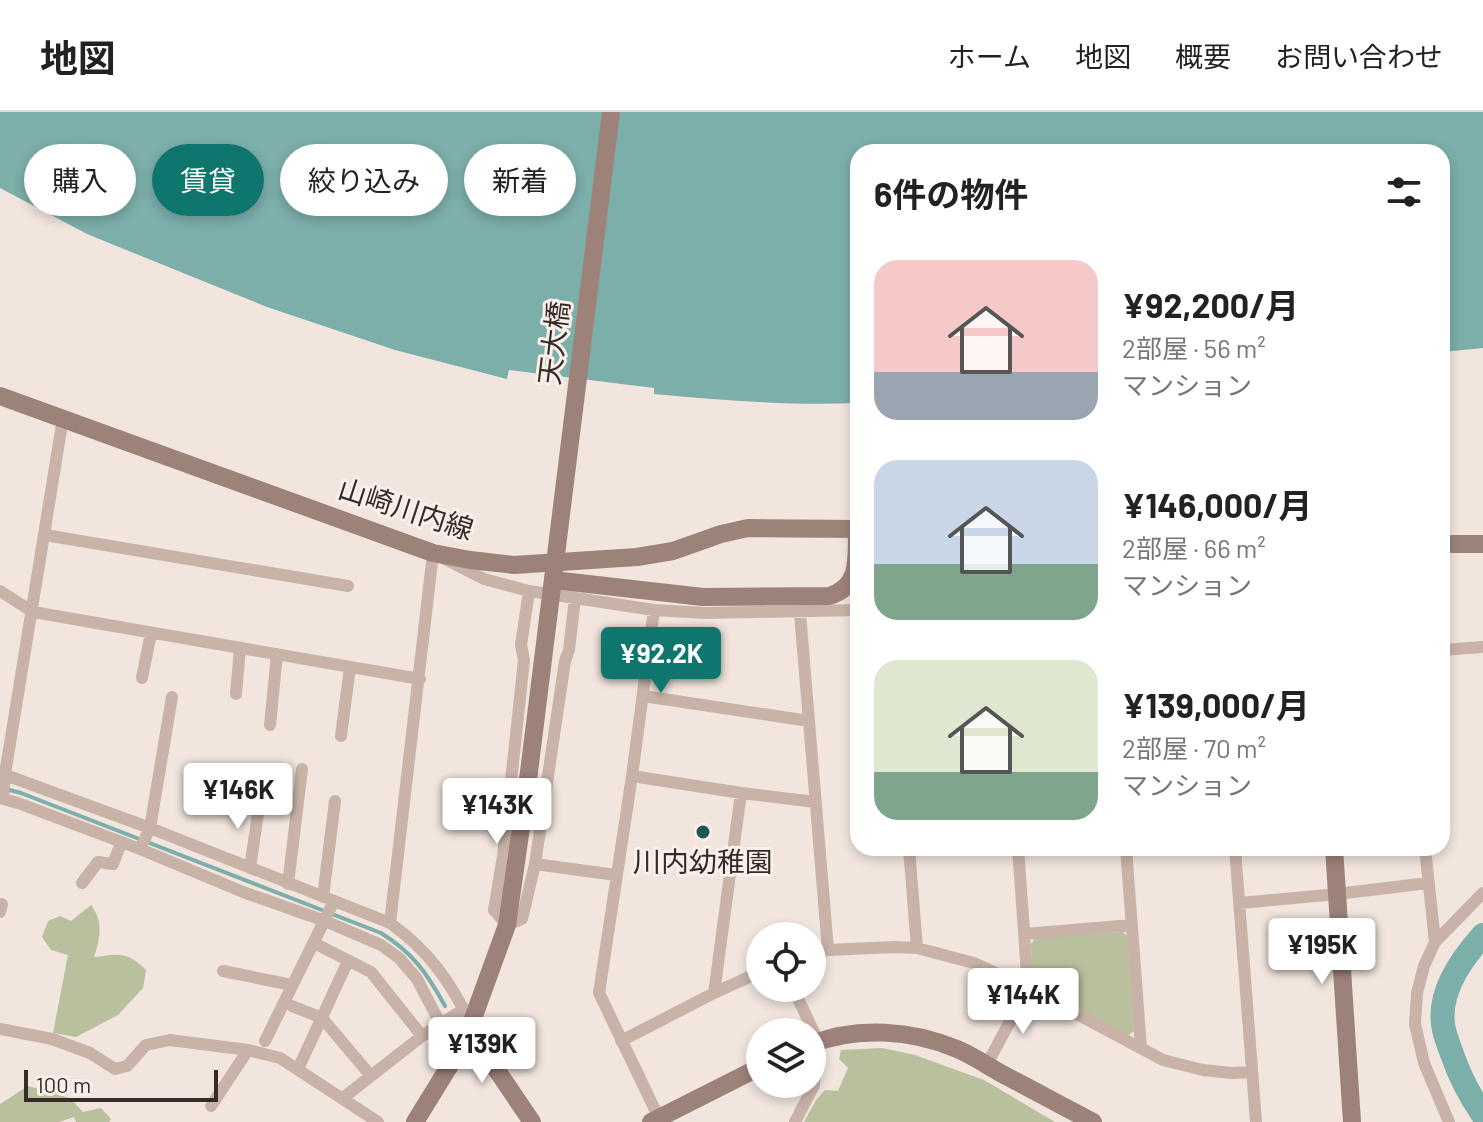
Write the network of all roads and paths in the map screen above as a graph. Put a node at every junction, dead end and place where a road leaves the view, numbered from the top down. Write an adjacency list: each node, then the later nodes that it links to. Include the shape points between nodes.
1 (611, 112): 9 (street, 天大橋, bridge)
2 (0, 396): 3 (street, 山崎川内線)
3 (63, 418): 5 (street); 8 (street, 山崎川内線)
4 (850, 529): 8 (street, 山崎川内線, via 748,528 637,557 514,565)
5 (45, 535): 11 (street); 17 (street)
6 (1450, 544): 7 (street)
7 (1483, 544)
8 (433, 553): 13 (street, via 484,579); 26 (street)
9 (553, 580): 10 (street, via 703,597 819,598 838,594); 62 (street, 天大橋, bridge)
10 (850, 583)
11 (348, 586)
12 (0, 591): 17 (street)
13 (529, 591): 14 (street); 62 (street, via 494,910)
14 (575, 598): 15 (street); 50 (street)
15 (654, 610): 18 (street); 28 (street)
16 (850, 610): 18 (street)
17 (33, 612): 19 (street); 34 (street)
18 (800, 613): 30 (street)
19 (151, 633): 21 (street); 25 (street)
20 (1483, 647): 22 (street)
21 (240, 648): 23 (street); 27 (street)
22 (1450, 649)
23 (277, 654): 24 (street); 31 (street)
24 (350, 667): 26 (street); 32 (street)
25 (142, 678)
26 (420, 679): 61 (street)
27 (236, 694)
28 (643, 696): 30 (street); 35 (street)
29 (172, 697): 41 (street)
30 (809, 721): 40 (street)
31 (270, 725)
32 (341, 736)
33 (302, 769): 55 (street)
34 (3, 775): 37 (street); 41 (street)
35 (632, 776): 36 (street); 52 (street)
36 (741, 793): 40 (street); 74 (street)
37 (1, 798): 42 (street)
38 (260, 800): 51 (street)
39 (335, 801): 58 (street)
40 (815, 802): 68 (street)
41 (150, 828): 43 (street); 51 (street)
42 (121, 843): 43 (street); 53 (street, via 113,864 98,862)
43 (140, 849): 60 (street)
44 (910, 856): 67 (street)
45 (1019, 856): 64 (street)
46 (1127, 856): 63 (street)
47 (1236, 856): 59 (street)
48 (1335, 856): 57 (street)
49 (1426, 856): 54 (street)
50 (535, 864): 52 (street); 62 (street, via 522,919)
51 (250, 868): 55 (street)
52 (616, 875): 83 (street, via 599,993)
53 (82, 883)
54 (1428, 883): 57 (street); 65 (street)
55 (288, 884): 58 (street)
56 (1483, 893): 65 (street)
57 (1337, 894): 59 (street); 101 (street)
58 (329, 899): 60 (street); 61 (street)
59 (1240, 903): 88 (street)
60 (325, 921): 66 (street); 78 (street, via 399,958 417,979)
61 (390, 923): 76 (street, via 432,961)
62 (507, 925): 76 (street, 天大橋)
63 (1132, 925): 64 (street); 84 (street)
64 (1025, 934): 73 (street)
65 (1435, 942): 102 (street, via 1417,993 1415,1024 1424,1063)
66 (314, 943): 69 (street); 72 (street)
67 (917, 948): 68 (street); 73 (street, via 974,963)
68 (828, 950)
69 (348, 961): 77 (street); 80 (street, via 371,972)
70 (223, 971): 72 (street)
71 (746, 978): 74 (street)
72 (292, 985): 82 (street)
73 (1028, 988): 84 (street); 86 (street)
74 (714, 993): 83 (street)
75 (292, 1006): 77 (street)
76 (467, 1017): 78 (street); 96 (street, 天大橋, via 455,1057); 97 (street)
77 (322, 1018): 87 (street); 90 (street)
78 (440, 1023): 80 (street)
79 (0, 1029): 85 (street, via 52,1039 115,1069 127,1066 146,1045 170,1040)
80 (422, 1036): 90 (street)
81 (826, 1040): 86 (street, via 873,1032 900,1034 943,1044)
82 (265, 1041)
83 (621, 1041): 94 (street)
84 (1141, 1048): 88 (street, via 1203,1070)
85 (248, 1050): 87 (street); 93 (street)
86 (986, 1066): 99 (street)
87 (298, 1069): 91 (street)
88 (1252, 1072): 100 (street)
89 (746, 1074): 94 (street)
90 (371, 1076): 91 (street)
91 (343, 1098): 95 (street)
92 (807, 1098): 98 (street)
93 (211, 1106)
94 (655, 1120)
95 (378, 1122)
96 (415, 1122)
97 (532, 1122)
98 (795, 1122)
99 (1093, 1122)
100 (1256, 1122)
101 (1352, 1122)
102 (1449, 1122)

